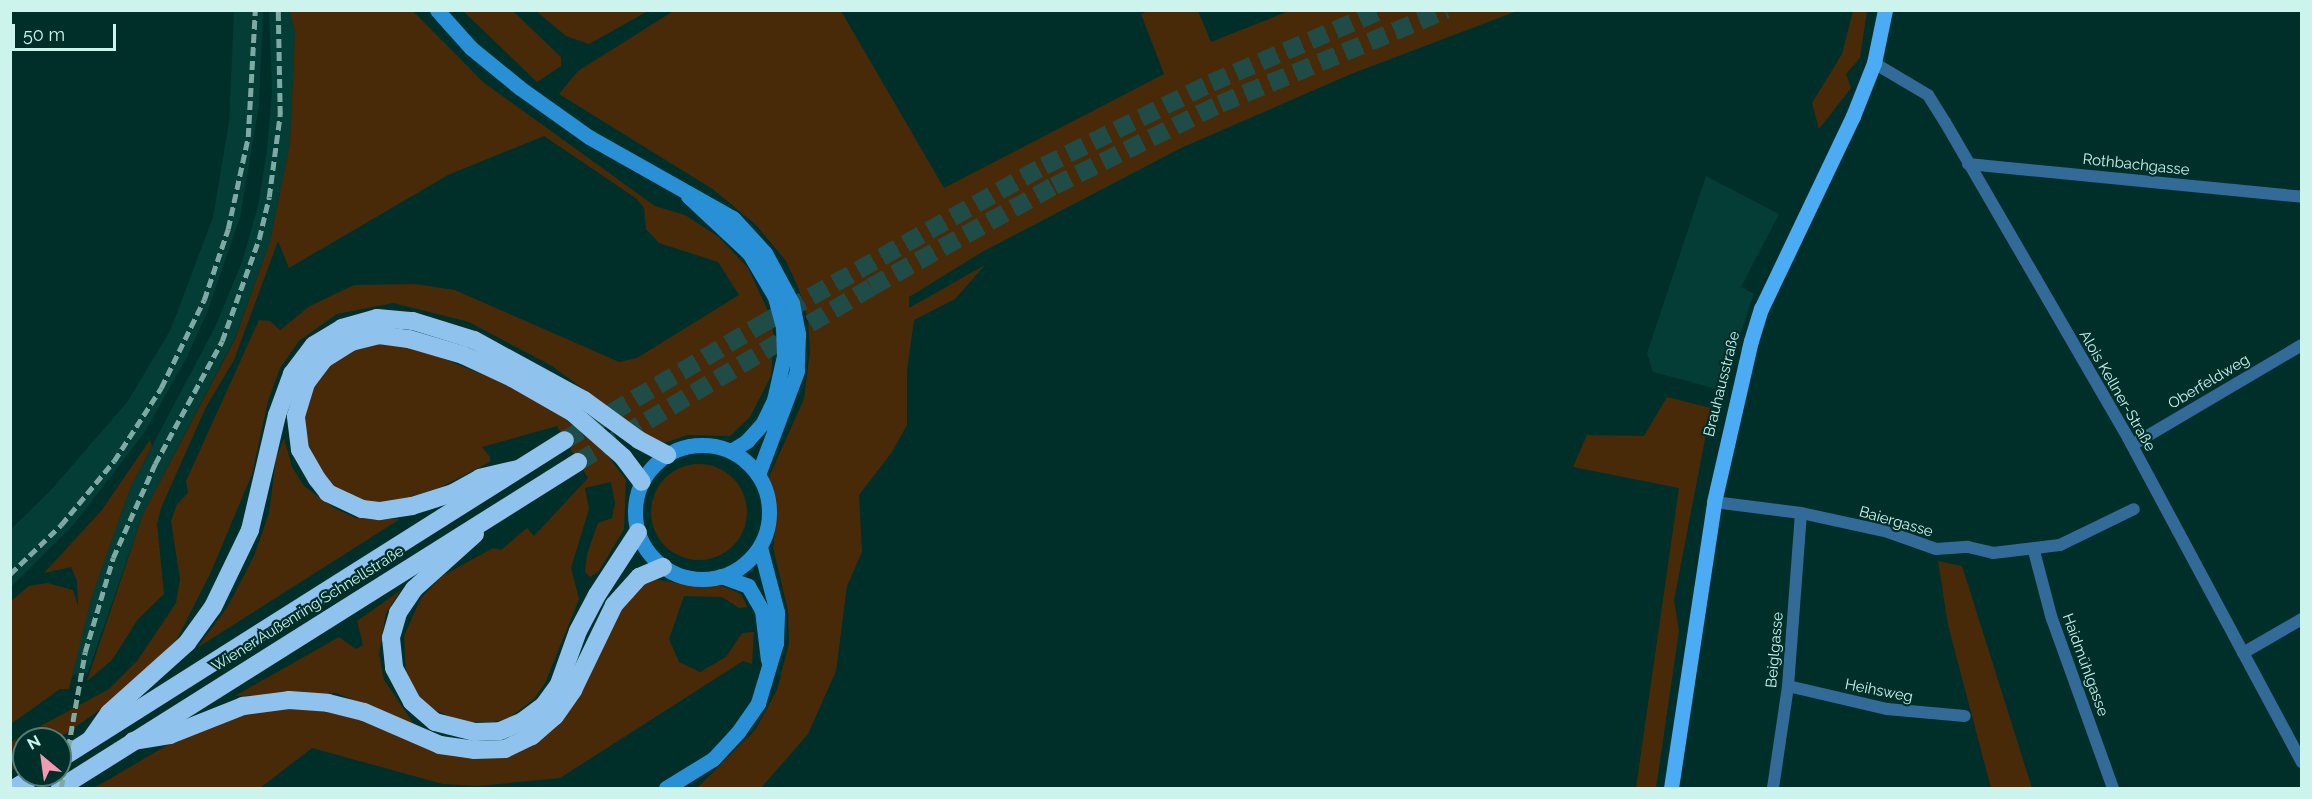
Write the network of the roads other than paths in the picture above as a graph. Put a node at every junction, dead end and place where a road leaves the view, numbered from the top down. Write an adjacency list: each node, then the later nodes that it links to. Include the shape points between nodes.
1 (437, 10): 5 (main road, via 471,48 520,88 589,137)
2 (1885, 10): 3 (main road, Brauhausstraße)
3 (1874, 63): 4 (street, Alois Kellner-Straße, via 1928,95); 16 (main road, Brauhausstraße, via 1853,116 1761,309 1733,406)
4 (1968, 164): 6 (street, Rothbachgasse); 9 (street, Alois Kellner-Straße)
5 (683, 192): 10 (main road, via 749,253 774,297 783,327 784,356 774,400 763,423 747,441); 14 (main road, via 708,201 750,235 765,253 792,303 798,334 797,371)
6 (2301, 197)
7 (2301, 345): 9 (street, Oberfeldweg)
8 (565, 440): 13 (highway, Wiener Außenring Schnellstraße)
9 (2132, 445): 26 (street, Alois Kellner-Straße)
10 (731, 451): 11 (main road, via 700,445); 14 (main road, via 747,461)
11 (667, 455): 15 (main road); 30 (highway, via 574,394 474,340 413,321 376,318 342,328 314,345 292,374 277,415 250,530 213,607 187,643 109,713)
12 (578, 462): 18 (highway, Wiener Außenring Schnellstraße)
13 (518, 469): 15 (highway, via 480,478 453,493 412,506 379,511 362,509 328,493 300,450 296,416 306,383 324,358 351,342 379,335 409,339 463,355 573,413 623,457); 30 (highway, Wiener Außenring Schnellstraße)
14 (758, 475): 21 (main road, via 770,511)
15 (642, 482): 20 (main road, via 635,515)
16 (1714, 502): 19 (street, Baiergasse); 36 (main road, Brauhausstraße)
17 (2134, 509): 22 (street, Baiergasse, via 2083,536)
18 (498, 511): 20 (highway, via 414,589 398,613 391,638 394,668 412,702 435,722 463,732 500,731 523,721 544,705 559,684 578,630 597,595); 31 (highway, Wiener Außenring Schnellstraße)
19 (1801, 513): 22 (street, Baiergasse, via 1888,532 1936,549); 28 (street, Beiglgasse)
20 (638, 532): 23 (main road, via 647,551)
21 (760, 547): 24 (main road, via 747,562); 27 (main road, via 777,612 776,643)
22 (2034, 551): 38 (street, Haidmühlgasse, via 2050,616)
23 (663, 567): 24 (main road, via 694,579); 31 (highway, via 639,577 614,605 573,690 555,716 532,736 505,749 440,745 364,712 328,703 289,700 243,706 170,735)
24 (721, 576): 27 (main road, via 748,586 762,610)
25 (2301, 619): 26 (street)
26 (2243, 653): 33 (street, Alois Kellner-Straße)
27 (769, 672): 35 (main road, via 758,703 738,732 713,759)
28 (1788, 686): 29 (street, Heihsweg, via 1887,709); 37 (street, Beiglgasse)
29 (1965, 716)
30 (91, 739): 32 (highway, Wiener Außenring Schnellstraße)
31 (133, 741): 34 (highway, Wiener Außenring Schnellstraße)
32 (72, 751)
33 (2301, 762)
34 (60, 789)
35 (666, 789)
36 (1671, 789)
37 (1773, 789)
38 (2114, 789)

